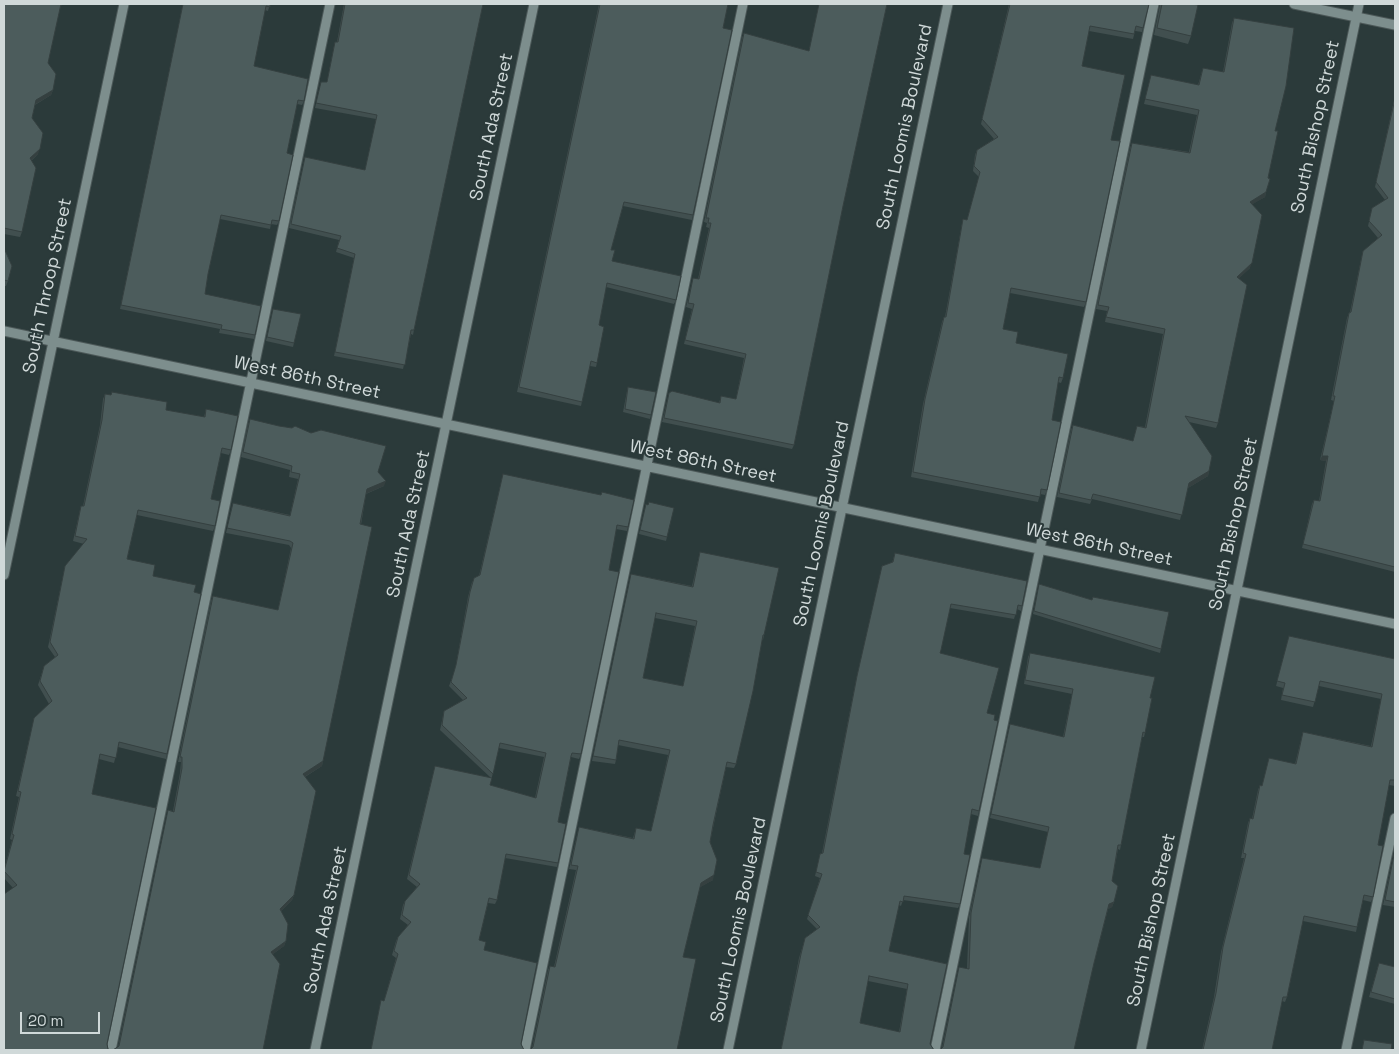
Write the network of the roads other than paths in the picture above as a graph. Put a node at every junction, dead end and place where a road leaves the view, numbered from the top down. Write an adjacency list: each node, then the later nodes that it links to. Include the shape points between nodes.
1 (124, 4): 12 (street, South Throop Street)
2 (330, 4): 13 (street)
3 (534, 4): 14 (street, South Ada Street)
4 (743, 4): 15 (street)
5 (948, 4): 16 (street, South Loomis Boulevard)
6 (1154, 4): 17 (street)
7 (1294, 4): 9 (street)
8 (1359, 4): 9 (street, South Bishop Street)
9 (1356, 17): 10 (street); 19 (street, South Bishop Street)
10 (1395, 25)
11 (4, 331): 12 (street, West 86th Street)
12 (53, 341): 13 (street, West 86th Street); 18 (street, South Throop Street)
13 (252, 383): 14 (street, West 86th Street); 22 (street)
14 (446, 424): 15 (street, West 86th Street); 23 (street, South Ada Street)
15 (647, 467): 16 (street, West 86th Street); 24 (street)
16 (842, 508): 17 (street, West 86th Street); 25 (street, South Loomis Boulevard)
17 (1040, 550): 19 (street, West 86th Street); 26 (street)
18 (4, 575)
19 (1237, 591): 20 (street, West 86th Street); 27 (street, South Bishop Street)
20 (1395, 624)
21 (1395, 818): 28 (street)
22 (111, 1050)
23 (315, 1050)
24 (525, 1050)
25 (728, 1050)
26 (935, 1050)
27 (1141, 1050)
28 (1346, 1050)

